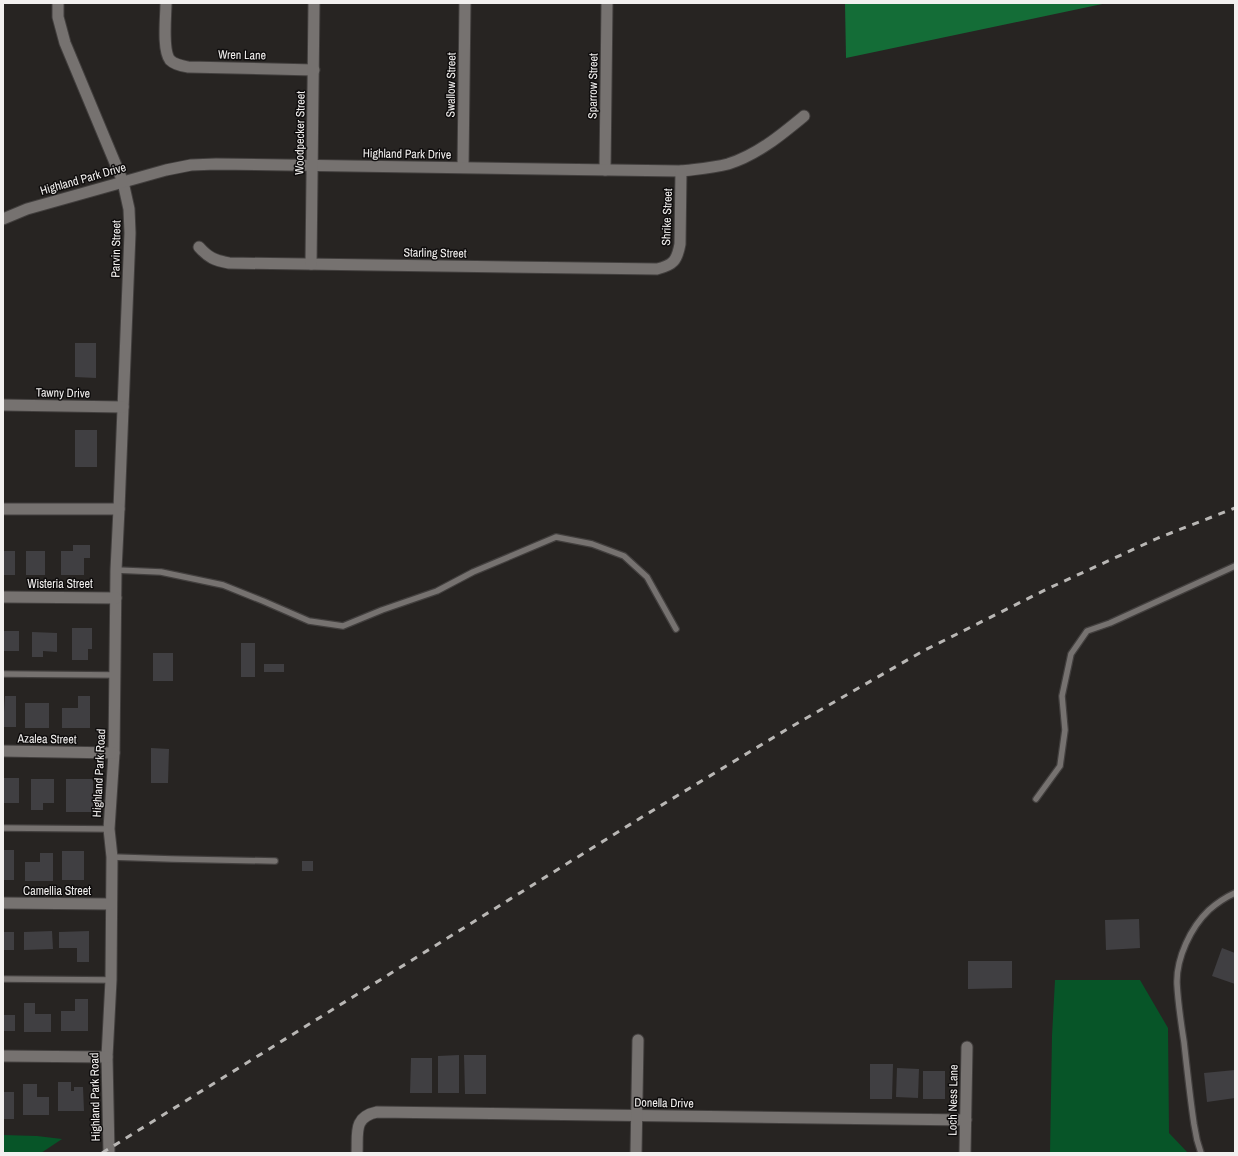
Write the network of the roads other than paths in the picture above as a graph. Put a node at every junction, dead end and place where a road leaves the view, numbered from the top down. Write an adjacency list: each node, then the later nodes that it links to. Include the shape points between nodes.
1 (58, 3): 12 (street, Parvin Street, via 58,17 65,44)
2 (166, 3): 6 (street, Wren Lane, via 166,47 168,56 178,65)
3 (314, 3): 6 (street, Woodpecker Street)
4 (465, 3): 9 (street, Swallow Street)
5 (607, 3): 10 (street, Sparrow Street)
6 (314, 70): 8 (street, Woodpecker Street)
7 (804, 116): 11 (street, Highland Park Drive, via 777,138 751,154 728,164)
8 (312, 165): 9 (street, Highland Park Drive); 12 (street, Highland Park Drive, via 191,165); 16 (street, Woodpecker Street)
9 (463, 167): 10 (street, Highland Park Drive)
10 (605, 170): 11 (street, Highland Park Drive)
11 (681, 171): 15 (street, Shrike Street, via 680,244)
12 (123, 182): 13 (street, Highland Park Drive, via 27,208); 18 (street, Parvin Street, via 129,209 130,233)
13 (3, 219)
14 (198, 247): 16 (street, Starling Street, via 216,261 229,263)
15 (674, 262): 16 (street, Starling Street, via 657,269)
16 (311, 264)
17 (3, 405): 18 (street, Tawny Drive)
18 (123, 407): 20 (street, Parvin Street)
19 (3, 509): 20 (street)
20 (119, 510): 22 (street, Highland Park Road)
21 (1235, 566): 30 (lane, via 1087,631 1071,654 1062,696 1065,730 1060,766)
22 (116, 570): 24 (street, Highland Park Road); 25 (lane, via 161,572 223,585 263,600 309,622 343,626 437,591 473,572 556,538 592,544 624,556 647,577)
23 (3, 597): 24 (street, Wisteria Street)
24 (116, 598): 27 (street, Highland Park Road)
25 (676, 629)
26 (3, 674): 27 (lane)
27 (116, 675): 29 (street, Highland Park Road)
28 (3, 751): 29 (street, Azalea Street)
29 (114, 752): 32 (street, Highland Park Road)
30 (1036, 799)
31 (3, 828): 32 (lane)
32 (109, 829): 33 (street, Highland Park Road)
33 (112, 857): 34 (lane); 37 (street, Highland Park Road)
34 (275, 861)
35 (1235, 893): 50 (lane, via 1209,910 1193,930 1181,957 1178,975 1194,1124)
36 (3, 903): 37 (street, Camellia Street)
37 (110, 904): 39 (street, Highland Park Road)
38 (3, 980): 39 (lane)
39 (110, 980): 43 (street, Highland Park Road)
40 (638, 1040): 44 (street)
41 (967, 1047): 45 (street, Loch Ness Lane)
42 (3, 1056): 43 (street)
43 (107, 1057): 46 (street, Highland Park Road)
44 (637, 1116): 45 (street, Donella Drive); 47 (street, Donella Drive, via 377,1112 363,1117 360,1123); 48 (street)
45 (966, 1120): 49 (street, Loch Ness Lane)
46 (109, 1153)
47 (357, 1153)
48 (636, 1153)
49 (965, 1153)
50 (1201, 1153)

